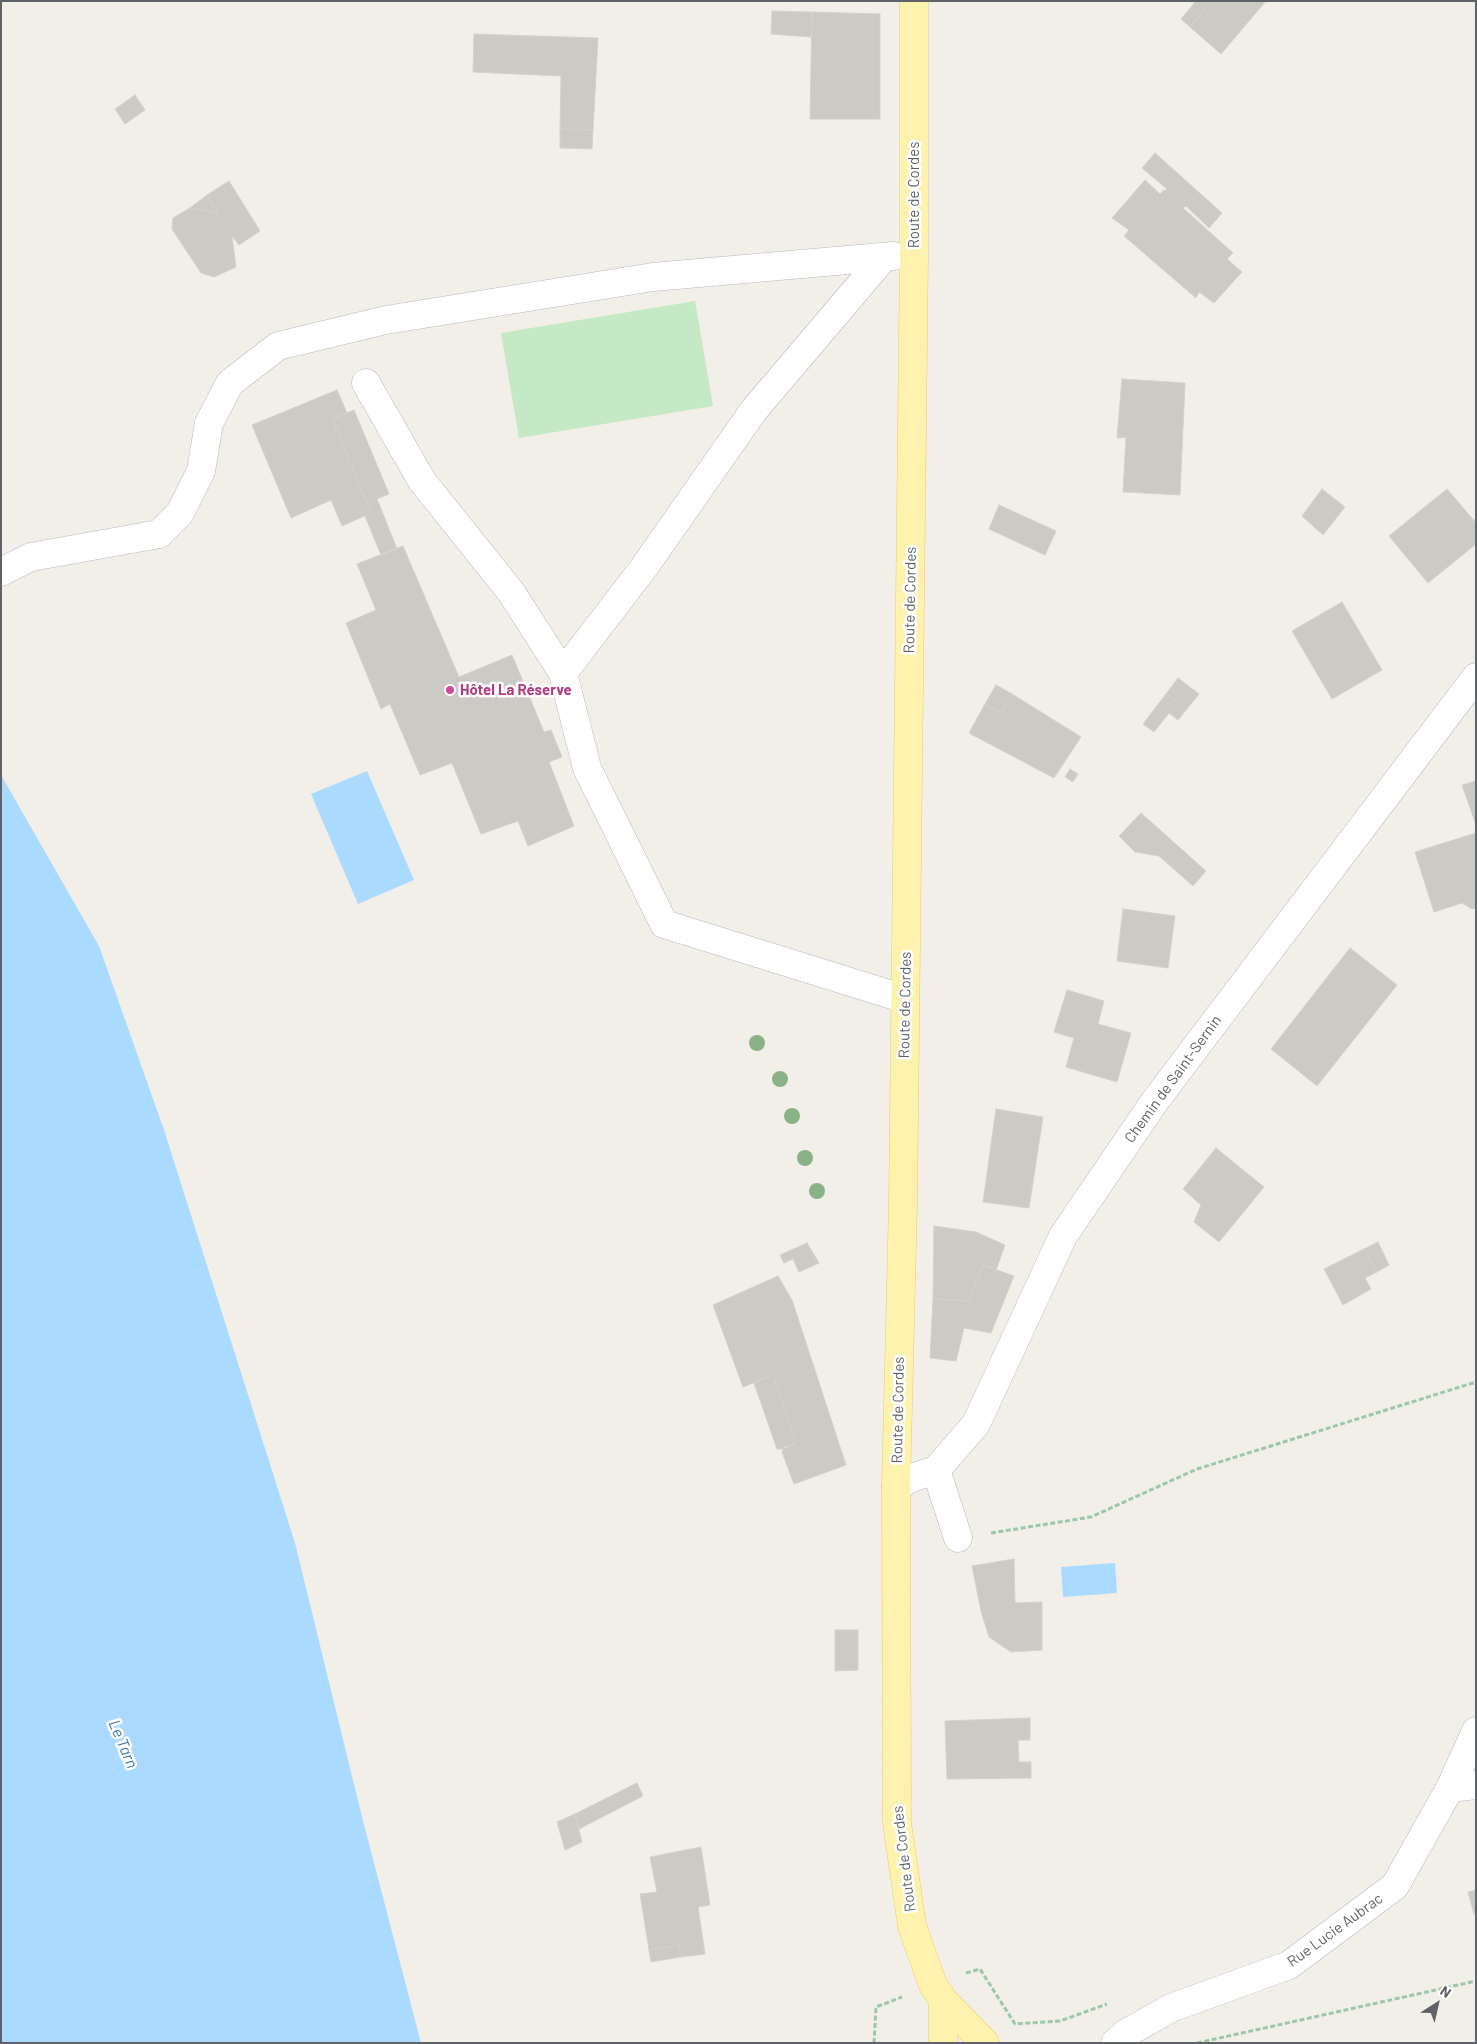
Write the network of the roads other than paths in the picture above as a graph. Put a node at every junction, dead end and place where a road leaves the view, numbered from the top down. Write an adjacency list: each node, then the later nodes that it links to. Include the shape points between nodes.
1 (914, 1): 2 (main road, Route de Cordes)
2 (914, 255): 3 (street); 8 (main road, Route de Cordes)
3 (884, 257): 5 (street, via 653,277 386,320 278,346 230,383 209,423 201,471 180,513 159,534 32,557); 6 (street, via 754,410 645,566)
4 (366, 383): 6 (street, via 422,481 511,592)
5 (1, 572)
6 (563, 673): 8 (street, via 587,768 664,924)
7 (1476, 677): 9 (street, Chemin de Saint-Sernin, via 1155,1100 1064,1236 976,1424)
8 (906, 999): 10 (main road, Route de Cordes)
9 (936, 1470): 10 (street); 11 (street)
10 (896, 1486): 14 (main road, Route de Cordes, via 897,1823 912,1926 932,1985)
11 (958, 1538)
12 (1476, 1731): 13 (street, Rue Lucie Aubrac)
13 (1463, 1787): 17 (street, Rue Lucie Aubrac, via 1395,1886 1289,1965 1171,2008)
14 (943, 2000): 15 (main road); 16 (main road, Route de Cordes)
15 (943, 2043)
16 (985, 2043)
17 (1115, 2043)

